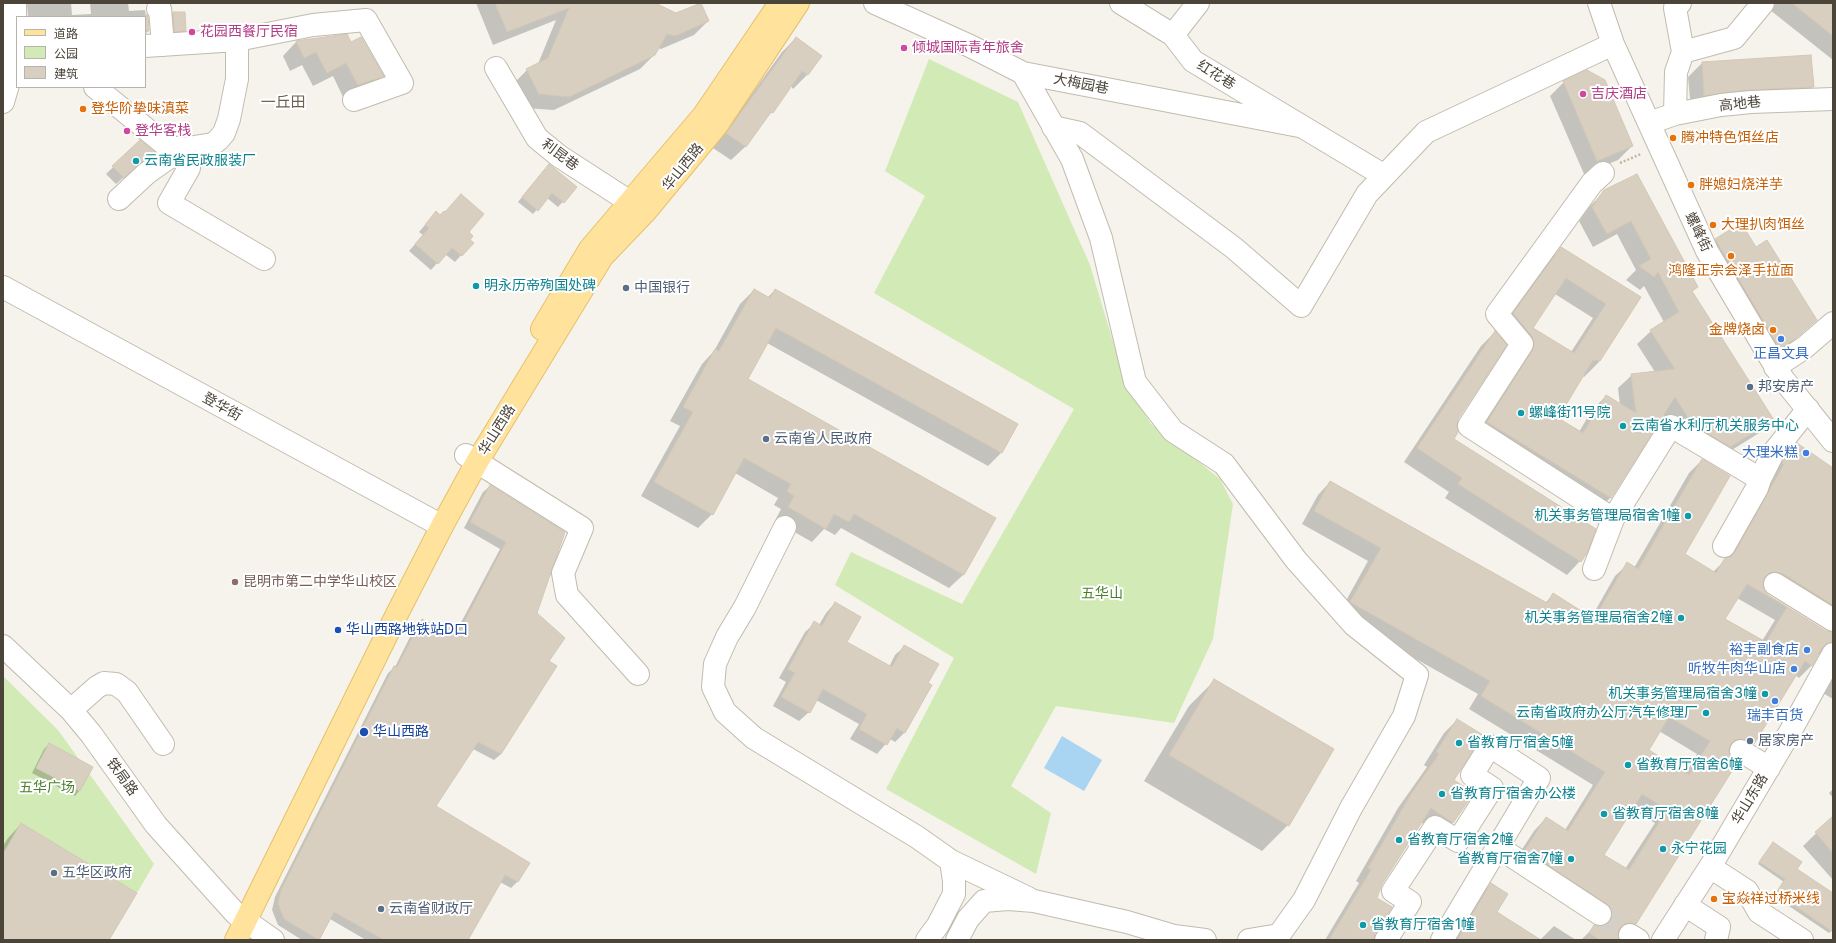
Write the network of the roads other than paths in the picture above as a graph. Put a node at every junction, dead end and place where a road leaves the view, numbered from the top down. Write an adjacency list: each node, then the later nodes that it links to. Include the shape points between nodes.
1 (15, 3): 15 (street)
2 (780, 3): 31 (main road, 华山西路, via 704,114)
3 (798, 3): 38 (main road, 华山西路, via 717,124 645,212 602,257)
4 (875, 3): 18 (street, 大梅园巷)
5 (1121, 3): 11 (street, 红花巷)
6 (1198, 3): 11 (street)
7 (1599, 3): 13 (street, 螺峰街)
8 (1680, 3): 16 (street, via 1675,8)
9 (1763, 3): 16 (street, via 1734,38)
10 (158, 9): 14 (street)
11 (1173, 35): 25 (street, 红花巷, via 1193,60)
12 (237, 40): 14 (street); 21 (street, via 312,25 366,20 402,83); 27 (street, via 237,78 224,133 213,144)
13 (1613, 44): 24 (street, 螺峰街); 29 (street, via 1426,132)
14 (154, 45)
15 (13, 51): 22 (street)
16 (1683, 52): 23 (street, via 1676,72)
17 (496, 68): 31 (street, 利昆巷, via 537,138 559,156)
18 (1023, 73): 25 (street, 大梅园巷); 26 (street)
19 (96, 88): 27 (street, via 161,142)
20 (1833, 99): 23 (street, 高地巷, via 1751,102)
21 (354, 100)
22 (3, 102)
23 (1675, 114): 24 (street, 高地巷)
24 (1649, 123): 35 (street, 螺峰街, via 1708,252)
25 (1299, 126): 29 (street, 红花巷)
26 (1053, 127): 29 (street, via 1080,133 1234,248 1301,306 1367,194); 67 (street, via 1072,159 1101,238 1136,382 1173,431 1224,464 1296,560 1354,625 1417,675 1404,716 1351,808 1304,900 1279,935)
27 (181, 149): 30 (street, via 147,173); 32 (street, via 186,154 189,168 169,203)
28 (1603, 173): 40 (street, via 1592,183 1497,314 1522,344 1469,426)
29 (1384, 175)
30 (119, 199)
31 (630, 202): 38 (main road, 华山西路, via 590,249)
32 (264, 260)
33 (3, 287): 41 (street, 登华街)
34 (1833, 323): 35 (street, via 1804,348)
35 (1775, 367): 36 (street, 螺峰街)
36 (1808, 409): 37 (street, 螺峰街); 39 (street, via 1773,453)
37 (1833, 441)
38 (472, 459): 41 (main road, 华山西路); 49 (street, via 582,528 564,573 567,595)
39 (1760, 479): 40 (street, via 1671,426); 43 (street)
40 (1613, 519): 44 (street)
41 (435, 523): 61 (main road, 华山西路)
42 (786, 527): 56 (street, via 715,664 713,687 725,712 754,738 917,837)
43 (1724, 546)
44 (1594, 569)
45 (1775, 584): 46 (street)
46 (1833, 620)
47 (3, 646): 51 (street, 铁局路)
48 (1833, 654): 50 (street, 华山东路)
49 (638, 674)
50 (1826, 684): 54 (street, 华山东路)
51 (71, 710): 52 (street, via 96,687 104,683 116,684 128,692); 61 (street, 铁局路, via 156,825)
52 (163, 744)
53 (1741, 751): 54 (street)
54 (1769, 768): 57 (street, 华山东路)
55 (1498, 847): 60 (street); 68 (street, via 1539,778 1490,746 1472,775 1492,788 1458,841 1435,827 1393,891 1410,902); 69 (street)
56 (951, 861): 58 (street); 64 (street, via 954,894)
57 (1710, 867): 59 (street, 华山东路); 72 (street, via 1747,891 1759,912)
58 (1034, 901): 65 (street, via 984,901 968,919); 66 (street, via 1127,922 1174,936)
59 (1686, 905): 70 (street, 华山东路); 71 (street, via 1719,927)
60 (1600, 914)
61 (239, 925): 62 (main road, 华山西路); 63 (street, 铁局路)
62 (224, 940)
63 (273, 940)
64 (927, 940)
65 (957, 940)
66 (1205, 940)
67 (1249, 940)
68 (1386, 940)
69 (1442, 940)
70 (1663, 940)
71 (1716, 940)
72 (1802, 940)

